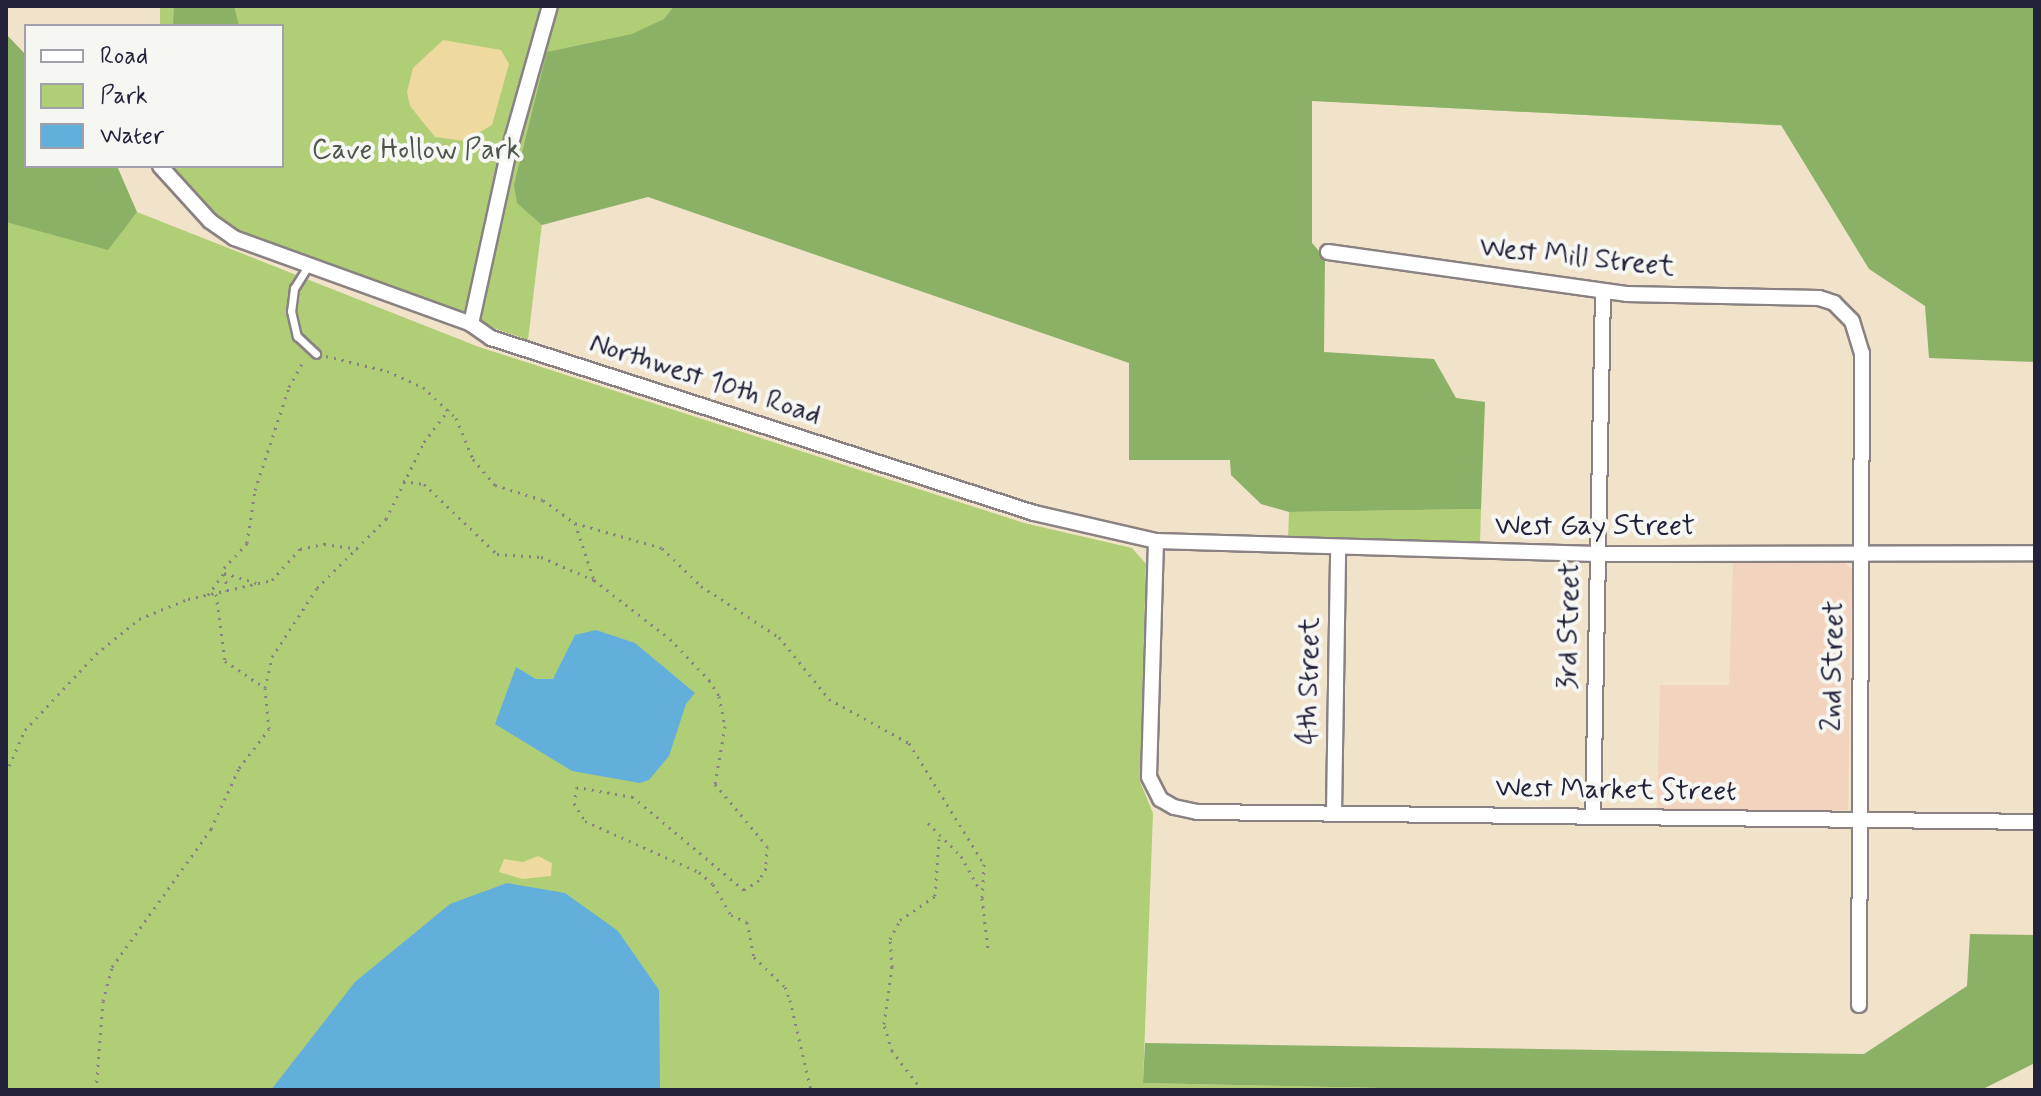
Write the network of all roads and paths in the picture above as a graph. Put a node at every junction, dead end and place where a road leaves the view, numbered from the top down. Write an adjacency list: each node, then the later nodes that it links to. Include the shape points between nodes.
1 (550, 6): 6 (street, via 508,154)
2 (162, 168): 4 (street, Northwest 10th Road, via 210,221 248,244)
3 (1328, 252): 5 (street, West Mill Street)
4 (308, 266): 6 (street, Northwest 10th Road); 8 (lane, via 294,288 291,311 297,336)
5 (1603, 291): 7 (street, West Mill Street, via 1819,298 1834,303); 17 (street, 3rd Street)
6 (471, 324): 12 (street, Northwest 10th Road, via 491,338 538,354 1019,508)
7 (1857, 329): 15 (street, 2nd Street, via 1862,353)
8 (316, 354): 9 (path, via 387,371 423,387); 18 (path, via 297,367 255,490 252,529)
9 (449, 409): 10 (path); 11 (path, via 482,474 495,485 543,500)
10 (403, 481): 13 (path, via 386,519); 19 (path, via 424,484 497,554 541,557)
11 (575, 523): 19 (path); 32 (path, via 662,548 701,586 779,637 829,699 873,718 909,743 984,864)
12 (1156, 541): 14 (street, West Gay Street); 26 (street, West Market Street, via 1149,777 1160,799 1197,812)
13 (361, 548): 20 (path, via 324,544 300,549 272,580); 24 (path, via 317,588 272,657)
14 (1338, 549): 17 (street, West Gay Street); 26 (street, 4th Street)
15 (1861, 552): 16 (street, West Gay Street); 17 (street, West Gay Street); 28 (street, 2nd Street)
16 (2035, 553)
17 (1597, 554): 27 (street, 3rd Street)
18 (224, 573): 20 (path); 21 (path); 23 (path)
19 (594, 580): 36 (path, via 694,661 719,696 725,743 715,784 767,846 766,868 744,890 633,797 577,787 578,813 585,821 699,872 713,884 731,915 747,922 754,957 785,987 790,1000)
20 (262, 583): 21 (path)
21 (227, 591): 22 (path)
22 (216, 593): 23 (path); 24 (path, via 225,661)
23 (208, 595): 25 (path, via 158,608 119,633 25,730)
24 (265, 688): 35 (path, via 269,729 239,768 221,813 112,967 103,1001)
25 (6, 773)
26 (1334, 813): 27 (street, West Market Street)
27 (1593, 817): 28 (street, West Market Street)
28 (1858, 820): 29 (street, West Market Street); 34 (street, 2nd Street)
29 (2035, 822)
30 (928, 823): 31 (path)
31 (939, 839): 32 (path, via 961,856); 37 (path, via 935,896 900,920 890,939 884,1024 892,1051)
32 (982, 893): 33 (path)
33 (988, 949)
34 (1859, 1005)
35 (96, 1090)
36 (811, 1090)
37 (922, 1090)

